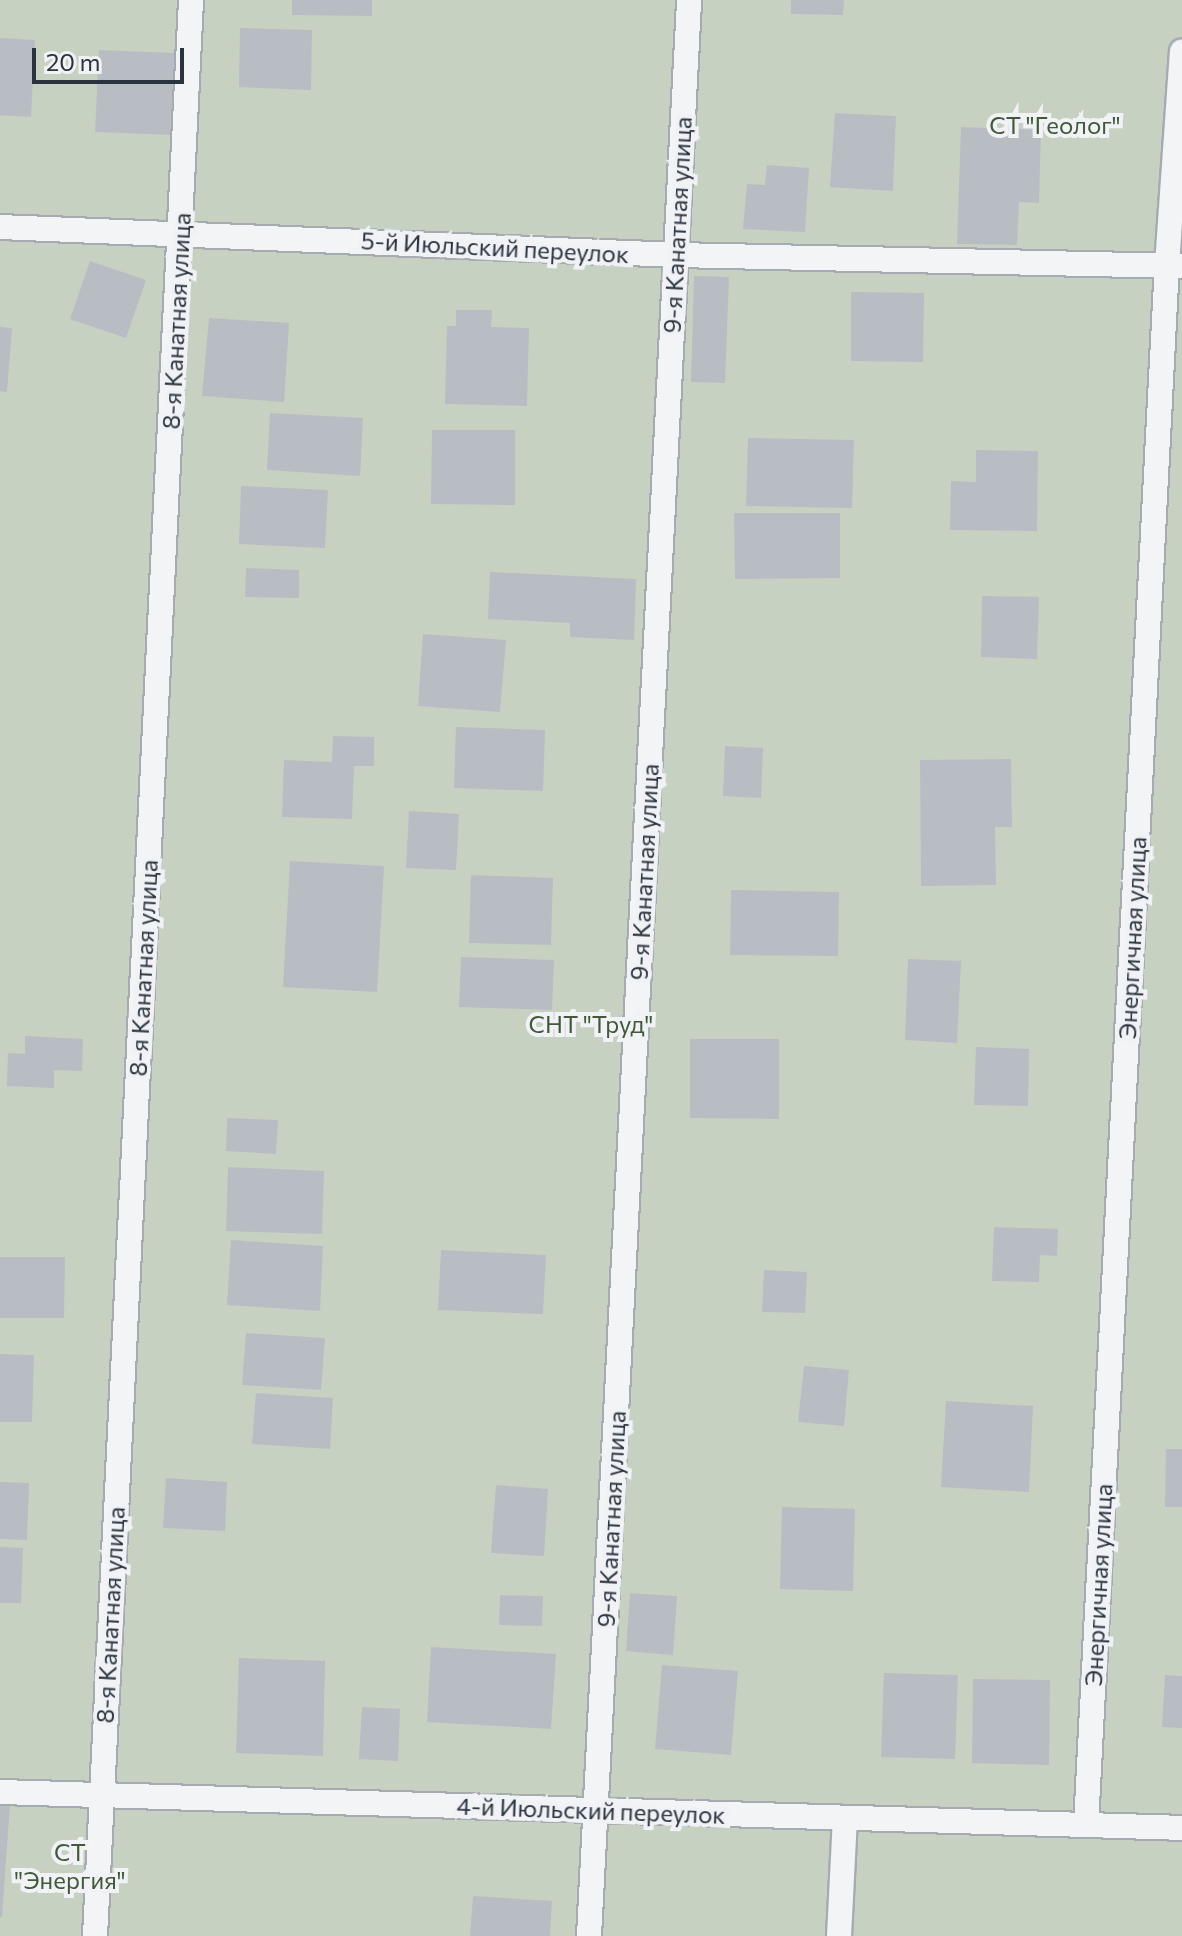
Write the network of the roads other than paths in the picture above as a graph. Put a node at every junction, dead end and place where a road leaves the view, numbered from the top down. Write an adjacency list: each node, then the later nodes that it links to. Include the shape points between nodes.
1 (191, 0): 5 (lane, 8-я Канатная улица)
2 (689, 0): 6 (lane, 9-я Канатная улица)
3 (1182, 52): 7 (lane, Энергичная улица)
4 (0, 227): 5 (lane, 5-й Июльский переулок)
5 (181, 233): 6 (lane, 5-й Июльский переулок); 9 (lane, 8-я Канатная улица)
6 (676, 255): 7 (lane, 5-й Июльский переулок); 10 (lane, 9-я Канатная улица)
7 (1175, 265): 12 (lane, Энергичная улица)
8 (0, 1792): 9 (lane, 4-й Июльский переулок)
9 (101, 1795): 10 (lane, 4-й Июльский переулок); 14 (lane, 8-я Канатная улица)
10 (596, 1811): 11 (lane, 4-й Июльский переулок); 15 (lane, 9-я Канатная улица)
11 (845, 1818): 12 (lane, 4-й Июльский переулок); 16 (lane)
12 (1086, 1825): 13 (lane, 4-й Июльский переулок)
13 (1182, 1828)
14 (95, 1936)
15 (589, 1936)
16 (839, 1936)

